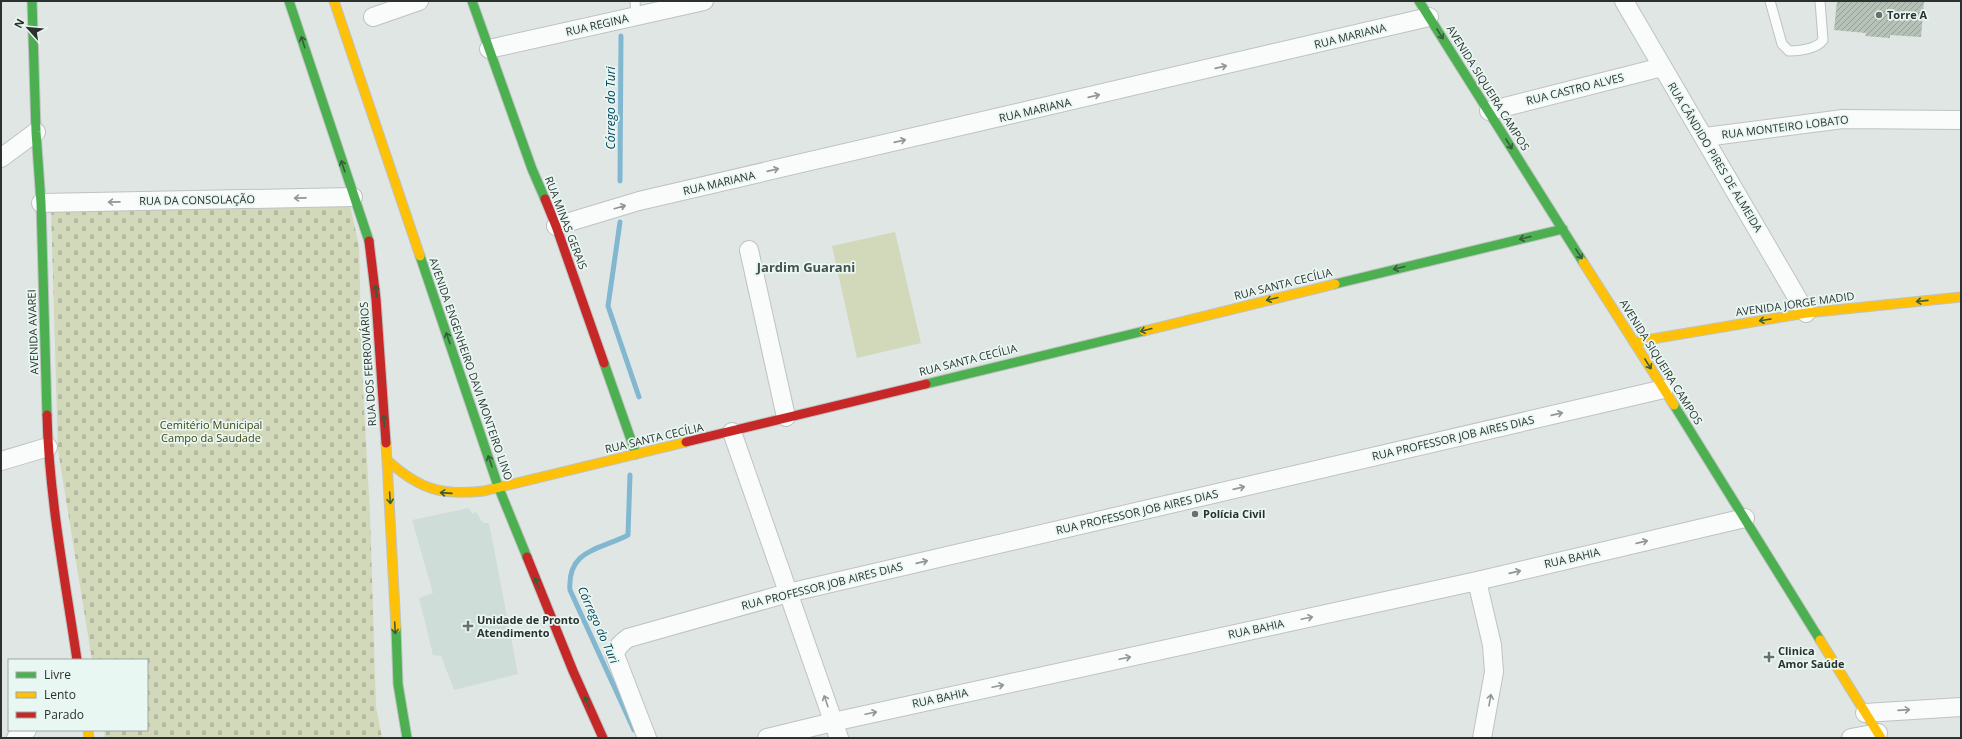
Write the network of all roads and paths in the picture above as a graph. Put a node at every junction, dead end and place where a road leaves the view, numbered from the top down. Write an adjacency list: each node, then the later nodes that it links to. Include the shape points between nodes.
1 (32, 1): 18 (street, AVENIDA AVAREI)
2 (289, 1): 21 (street, RUA DOS FERROVIÁRIOS, one-way to 2)
3 (334, 1): 36 (street, AVENIDA ENGENHEIRO DAVI MONTEIRO LINO, one-way to 3)
4 (418, 1): 12 (street)
5 (472, 1): 14 (street, RUA MINAS GERAIS)
6 (704, 1): 11 (street, RUA REGINA)
7 (1419, 1): 13 (street, AVENIDA SIQUEIRA CAMPOS)
8 (1624, 1): 15 (street, RUA CÂNDIDO PIRES DE ALMEIDA)
9 (1770, 1): 10 (lane, via 1782,44 1789,51 1816,46 1823,40)
10 (1820, 1)
11 (635, 9): 14 (street, RUA REGINA)
12 (373, 17)
13 (1429, 17): 16 (street, AVENIDA SIQUEIRA CAMPOS, one-way to 16); 23 (street, RUA MARIANA, one-way to 13, via 640,201)
14 (489, 49): 23 (street, RUA MINAS GERAIS, via 532,169)
15 (1662, 67): 16 (street, RUA CASTRO ALVES); 19 (street, RUA CÂNDIDO PIRES DE ALMEIDA)
16 (1489, 111): 24 (street, AVENIDA SIQUEIRA CAMPOS, one-way to 24)
17 (1961, 120): 19 (street, RUA MONTEIRO LOBATO, via 1844,119)
18 (36, 132): 20 (street); 22 (street, AVENIDA AVAREI)
19 (1705, 138): 27 (street, RUA CÂNDIDO PIRES DE ALMEIDA)
20 (1, 158)
21 (353, 197): 22 (street, RUA DA CONSOLAÇÃO, one-way to 22); 34 (street, RUA DOS FERROVIÁRIOS, one-way to 21, via 370,244)
22 (41, 204): 32 (street, AVENIDA AVAREI)
23 (556, 226): 33 (street, RUA MINAS GERAIS)
24 (1563, 229): 28 (street, AVENIDA SIQUEIRA CAMPOS, one-way to 28); 30 (street, RUA SANTA CECÍLIA, one-way to 30)
25 (749, 250): 30 (street)
26 (1961, 297): 27 (street, AVENIDA JORGE MADID, one-way to 27)
27 (1806, 313): 28 (street, AVENIDA JORGE MADID, one-way to 28)
28 (1634, 342): 29 (street, AVENIDA SIQUEIRA CAMPOS, one-way to 29)
29 (1664, 389): 37 (street, AVENIDA SIQUEIRA CAMPOS); 39 (street, RUA PROFESSOR JOB AIRES DIAS, one-way to 29)
30 (786, 417): 31 (street, RUA SANTA CECÍLIA)
31 (732, 432): 33 (street, RUA SANTA CECÍLIA); 39 (street)
32 (48, 447): 35 (street); 40 (street, AVENIDA AVAREI, via 57,528)
33 (636, 454): 36 (street, RUA SANTA CECÍLIA)
34 (387, 460): 36 (street, RUA SANTA CECÍLIA, one-way to 34, via 465,493 442,493 413,481); 47 (street, RUA DOS FERROVIÁRIOS, one-way to 47, via 398,684)
35 (1, 461)
36 (498, 486): 48 (street, AVENIDA ENGENHEIRO DAVI MONTEIRO LINO, one-way to 36)
37 (1744, 518): 38 (street, RUA BAHIA, one-way to 37); 42 (street, AVENIDA SIQUEIRA CAMPOS)
38 (1477, 581): 43 (street, RUA BAHIA, one-way to 38); 51 (street, one-way to 38, via 1494,672 1492,645)
39 (788, 593): 43 (street, one-way to 39); 49 (street, RUA PROFESSOR JOB AIRES DIAS, via 628,638 622,642 615,655 616,662)
40 (77, 659)
41 (1961, 707): 42 (street, one-way to 41)
42 (1865, 713): 45 (street, AVENIDA SIQUEIRA CAMPOS)
43 (836, 730): 50 (street, RUA BAHIA)
44 (26, 731): 46 (street)
45 (1879, 736): 52 (street)
46 (16, 738)
47 (407, 738)
48 (603, 738)
49 (647, 738)
50 (767, 738)
51 (1482, 738)
52 (1851, 738)

